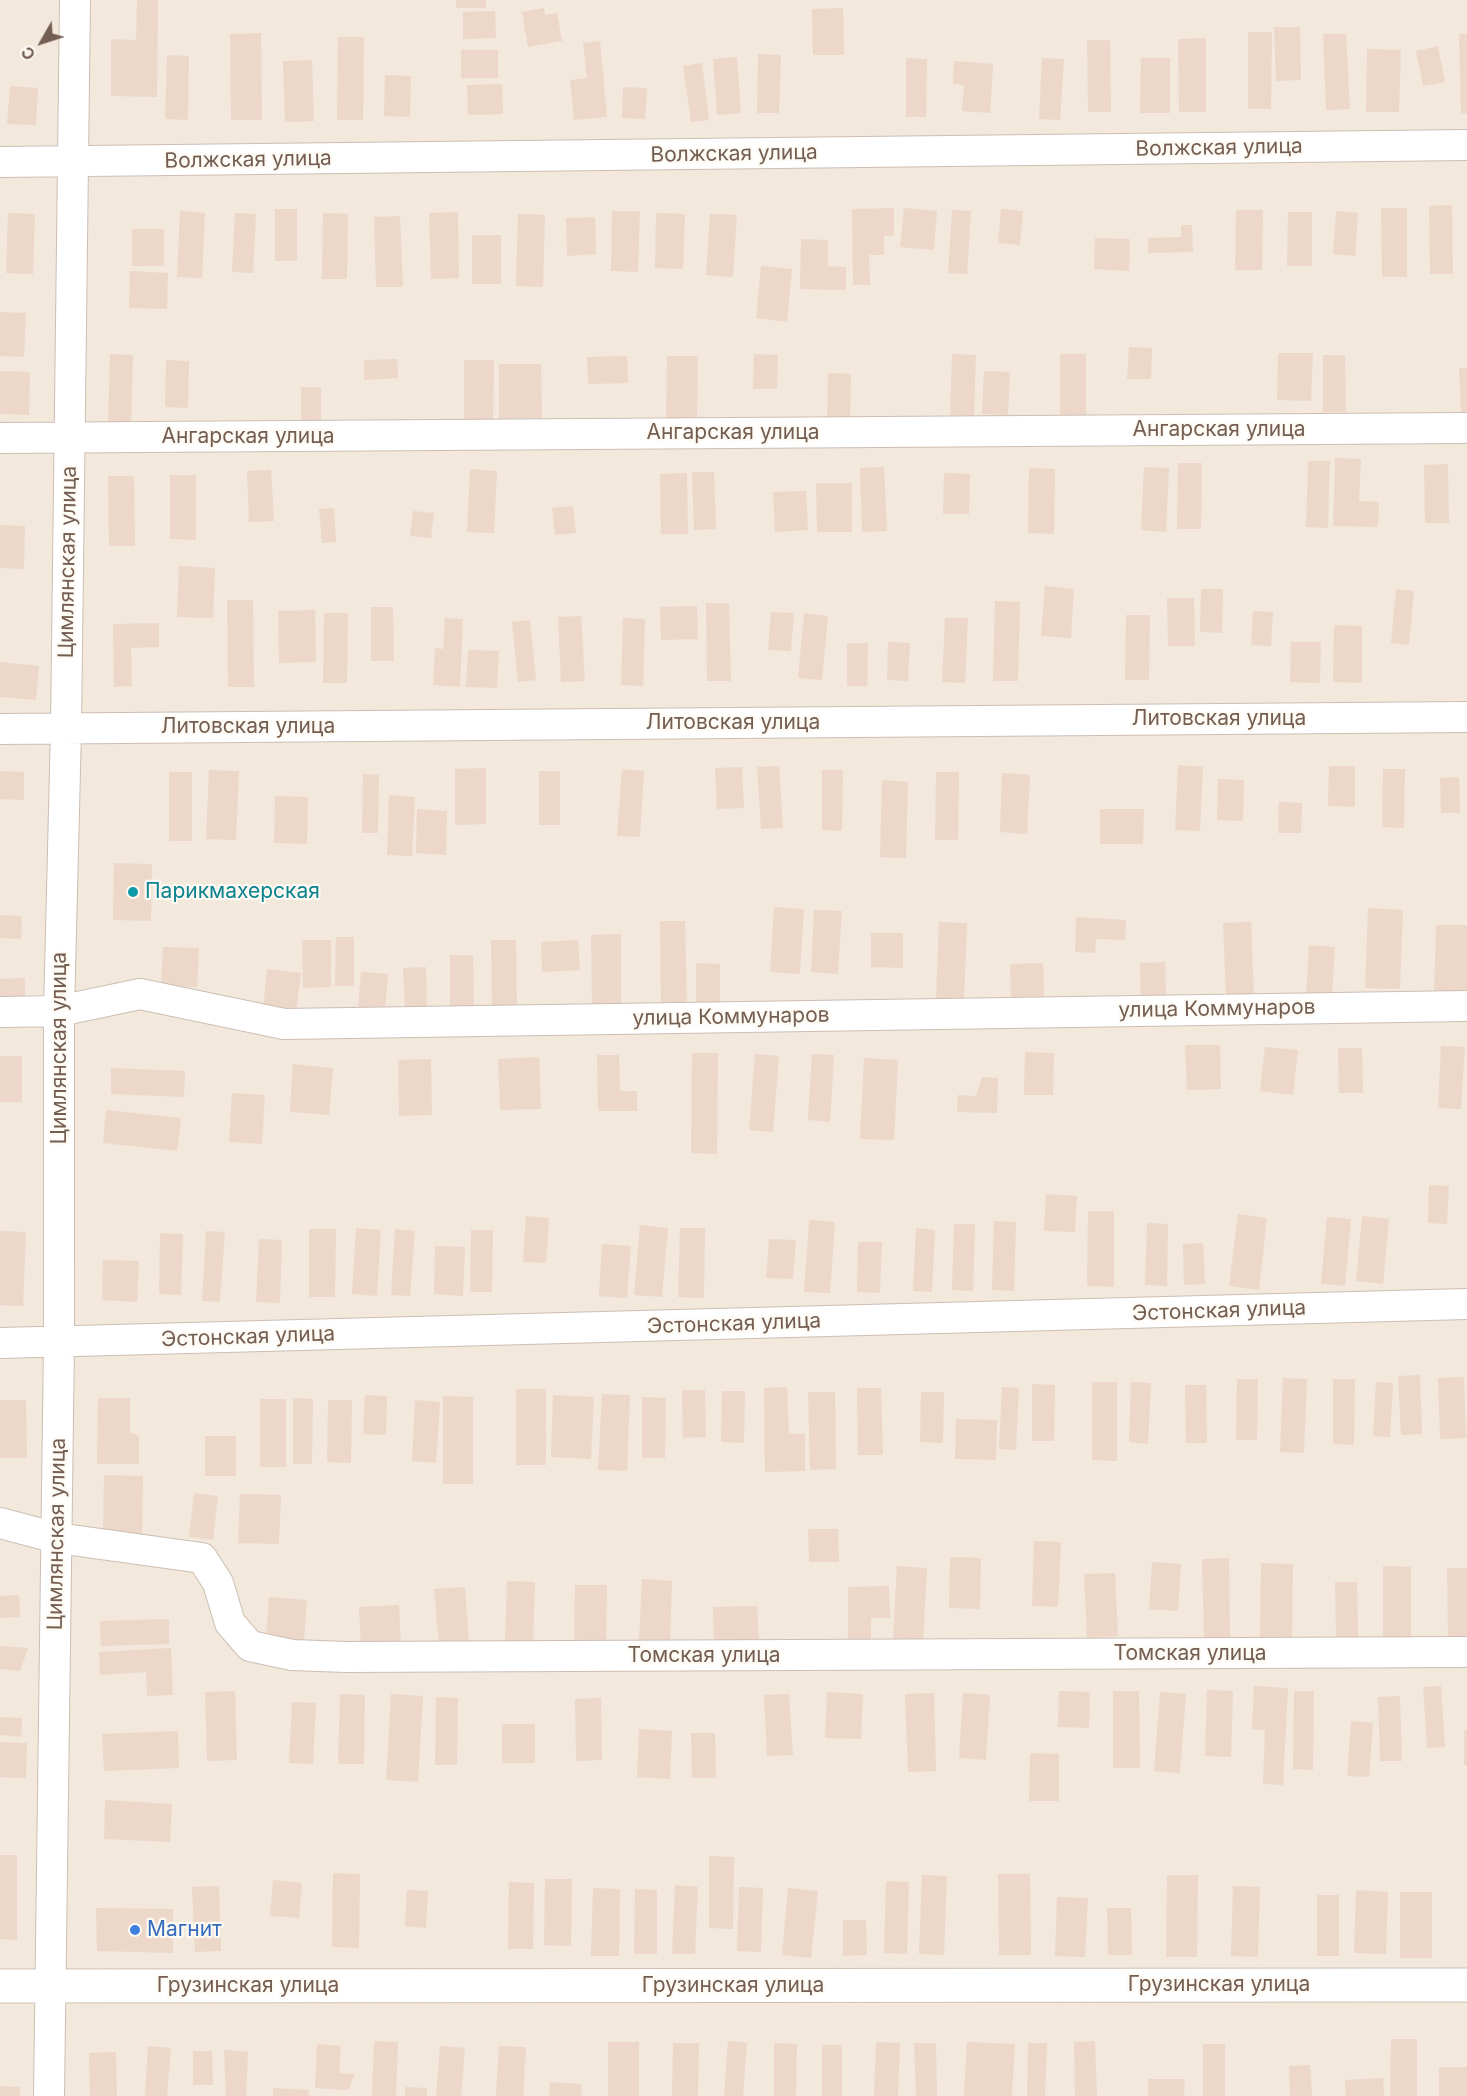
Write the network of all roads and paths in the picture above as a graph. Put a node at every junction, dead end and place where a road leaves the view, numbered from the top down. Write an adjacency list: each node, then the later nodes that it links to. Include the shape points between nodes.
1 (75, 0): 4 (street, Цимлянская улица)
2 (1467, 145): 4 (street, Волжская улица)
3 (0, 162): 4 (street, Волжская улица)
4 (73, 162): 7 (street, Цимлянская улица)
5 (1467, 429): 7 (street, Ангарская улица)
6 (0, 438): 7 (street, Ангарская улица)
7 (70, 438): 10 (street, Цимлянская улица)
8 (1467, 717): 10 (street, Литовская улица)
9 (0, 729): 10 (street, Литовская улица)
10 (66, 729): 12 (street, Цимлянская улица)
11 (1467, 1006): 12 (street, улица Коммунаров, via 284,1024 140,994)
12 (59, 1011): 13 (street, улица Коммунаров); 16 (street, Цимлянская улица)
13 (0, 1012)
14 (1467, 1304): 16 (street, Эстонская улица)
15 (0, 1342): 16 (street, Эстонская улица)
16 (59, 1342): 18 (street, Цимлянская улица)
17 (0, 1523): 18 (street, Томская улица)
18 (57, 1538): 19 (street, Томская улица, via 202,1558 218,1582 230,1623 250,1646 292,1655 346,1658); 22 (street, Цимлянская улица)
19 (1467, 1652)
20 (1467, 1985): 22 (main road, Грузинская улица)
21 (0, 1986): 22 (main road, Грузинская улица)
22 (52, 1986): 23 (street, Цимлянская улица)
23 (49, 2096)

